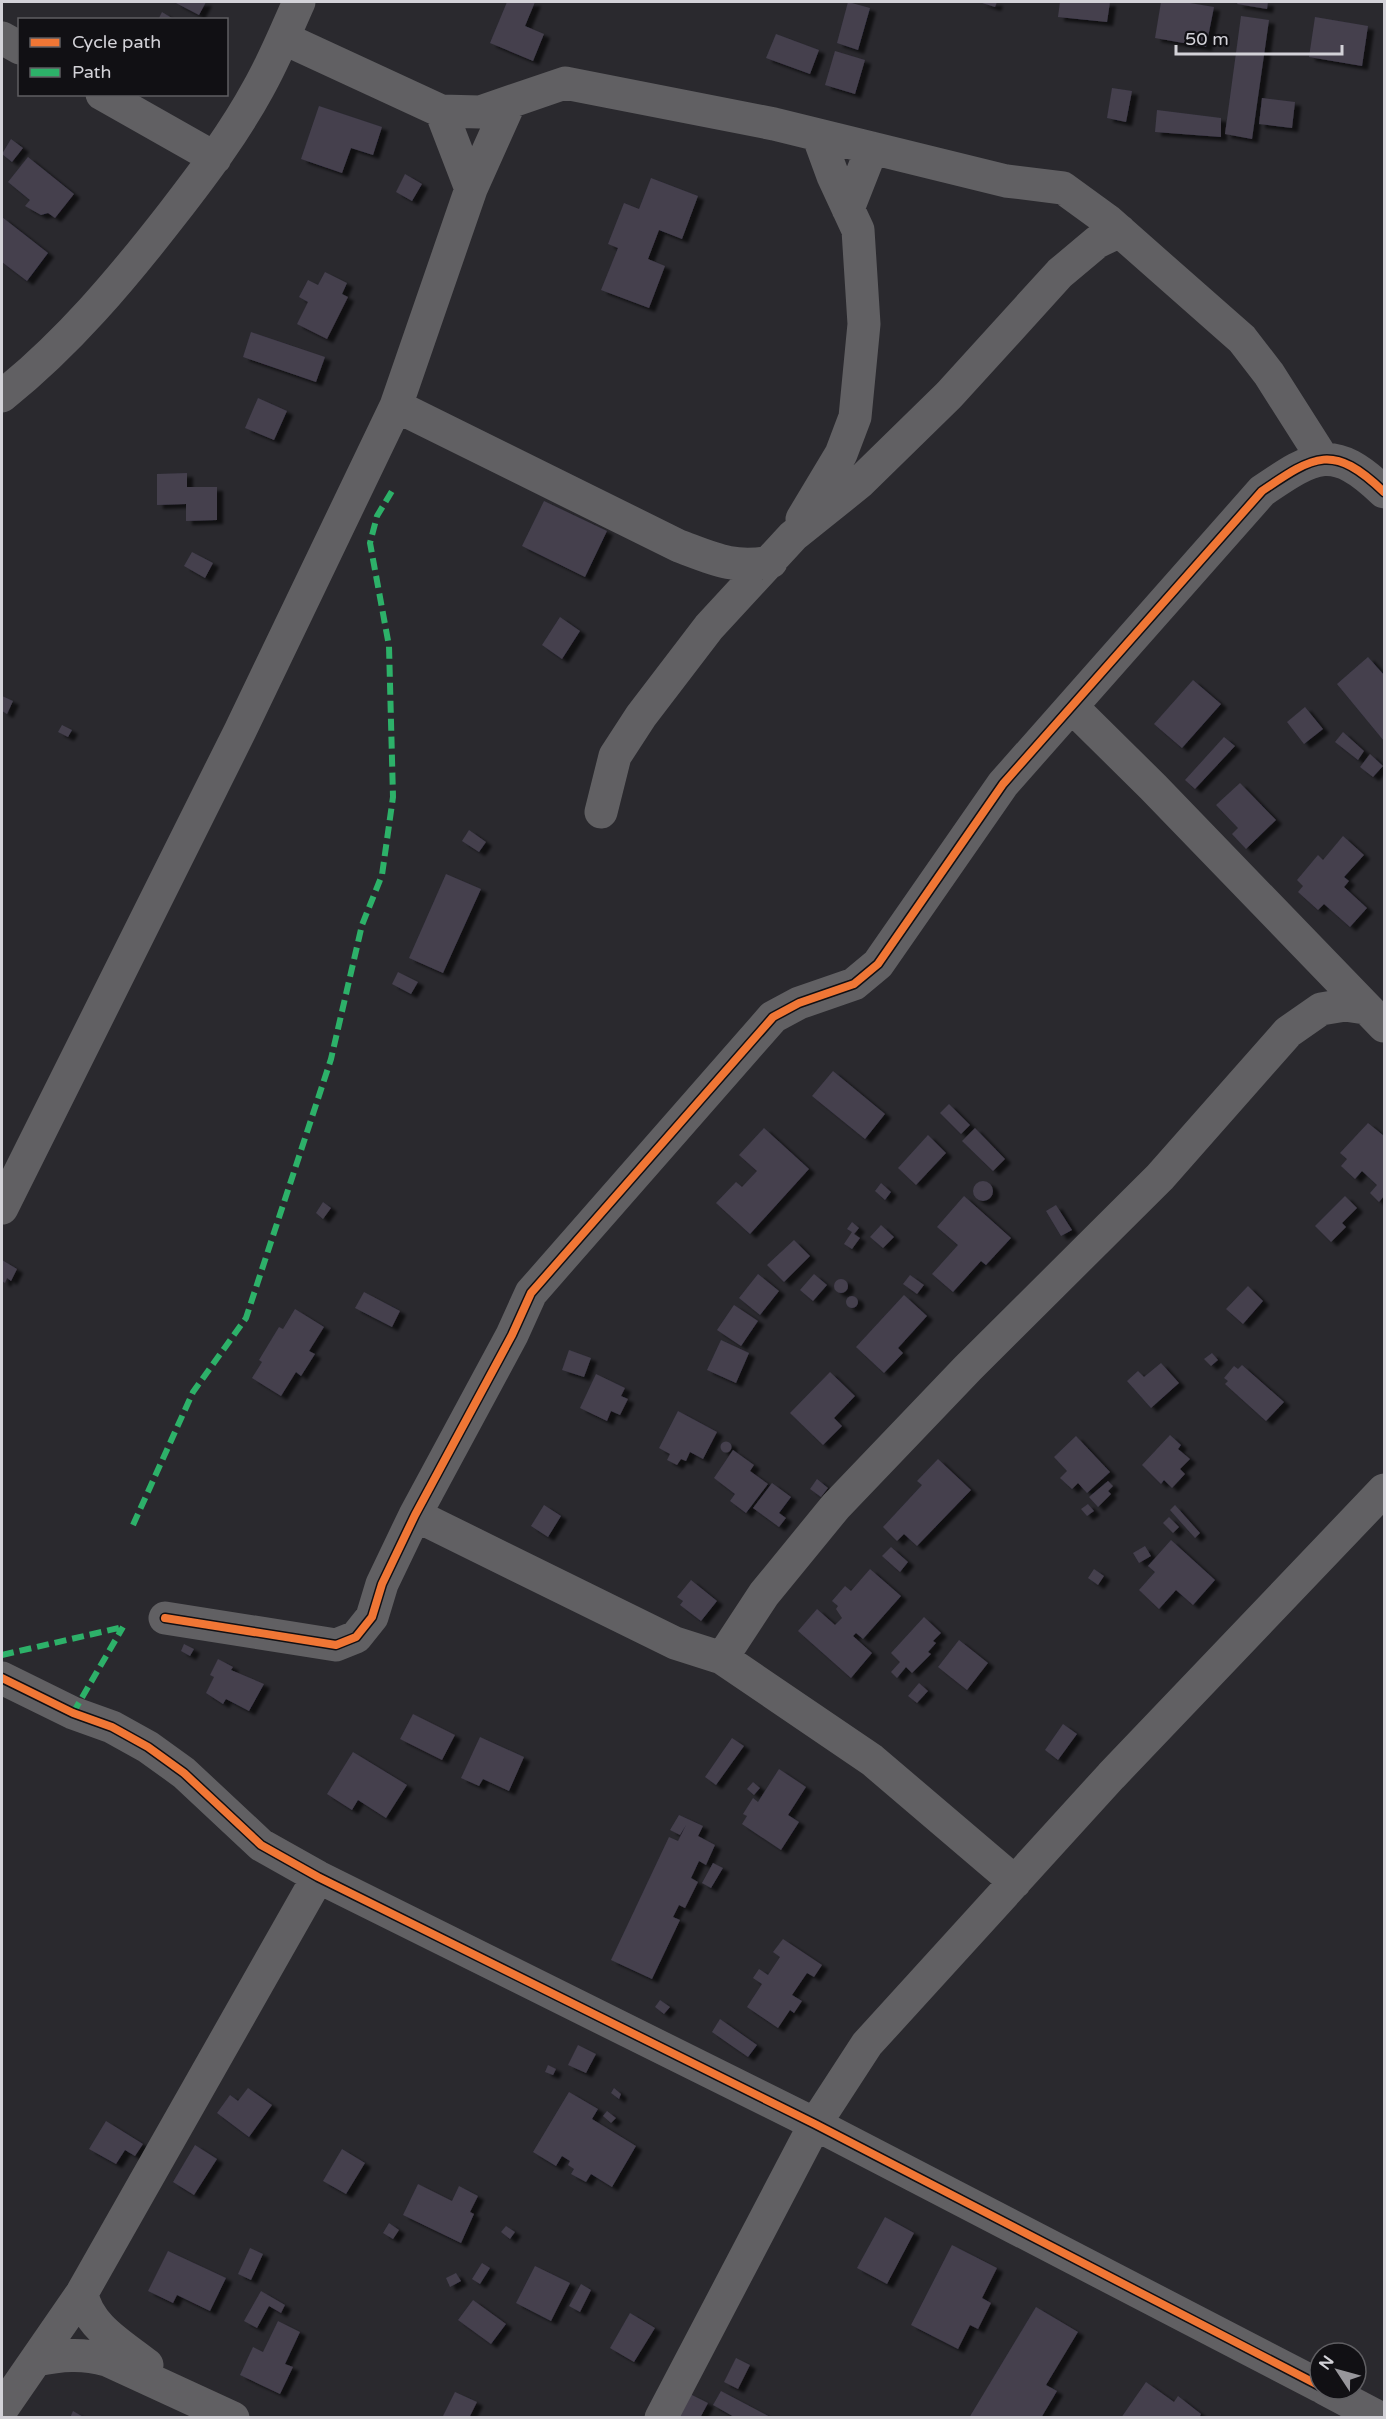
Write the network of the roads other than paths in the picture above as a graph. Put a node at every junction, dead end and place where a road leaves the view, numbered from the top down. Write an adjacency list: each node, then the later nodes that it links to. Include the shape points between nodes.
1 (299, 2): 3 (street)
2 (2, 38): 4 (street)
3 (283, 38): 7 (street); 10 (street, via 258,89)
4 (18, 47)
5 (106, 96): 10 (street)
6 (510, 102): 7 (street, via 480,112); 8 (street, via 565,84); 11 (street)
7 (441, 111): 11 (street)
8 (818, 135): 9 (street); 12 (street)
9 (872, 148): 12 (street); 13 (street, via 1006,181 1063,188)
10 (215, 158): 14 (street, via 137,260 77,329)
11 (471, 189): 15 (street)
12 (848, 209): 18 (street, via 858,230 864,324 855,417 841,454)
13 (1120, 231): 16 (street, via 1242,339); 18 (street, via 1097,242 1060,273 949,395 859,483)
14 (2, 396)
15 (396, 406): 19 (street, via 679,546 715,560 747,566); 23 (street, via 235,741)
16 (1323, 459): 17 (street, via 1346,461); 20 (street, via 1302,464 1262,491)
17 (1384, 492)
18 (793, 536): 19 (street)
19 (771, 561): 21 (street, via 709,627 641,716 615,756)
20 (1072, 707): 22 (street); 25 (street, via 1003,784 878,964 854,984 799,1003 773,1017 531,1293)
21 (600, 812)
22 (1375, 1017): 27 (street, via 1346,1005 1321,1009 1287,1032 1160,1177 836,1506 764,1594)
23 (2, 1208)
24 (1384, 1491): 30 (street)
25 (416, 1515): 26 (street, via 382,1584 372,1617 356,1637 336,1645); 27 (street, via 675,1643)
26 (165, 1618)
27 (722, 1658): 30 (street, via 872,1760)
28 (2, 1678): 29 (street, via 148,1747 184,1773 261,1845)
29 (318, 1876): 31 (street); 32 (street)
30 (1015, 1882): 31 (street, via 867,2044)
31 (815, 2124): 34 (street); 39 (street)
32 (82, 2293): 33 (street); 35 (street, via 93,2320)
33 (36, 2360): 35 (street, via 64,2354 89,2355); 37 (street)
34 (1308, 2380)
35 (178, 2391): 38 (street)
36 (1348, 2401): 40 (street)
37 (2, 2409)
38 (233, 2418)
39 (661, 2418)
40 (1380, 2418)

